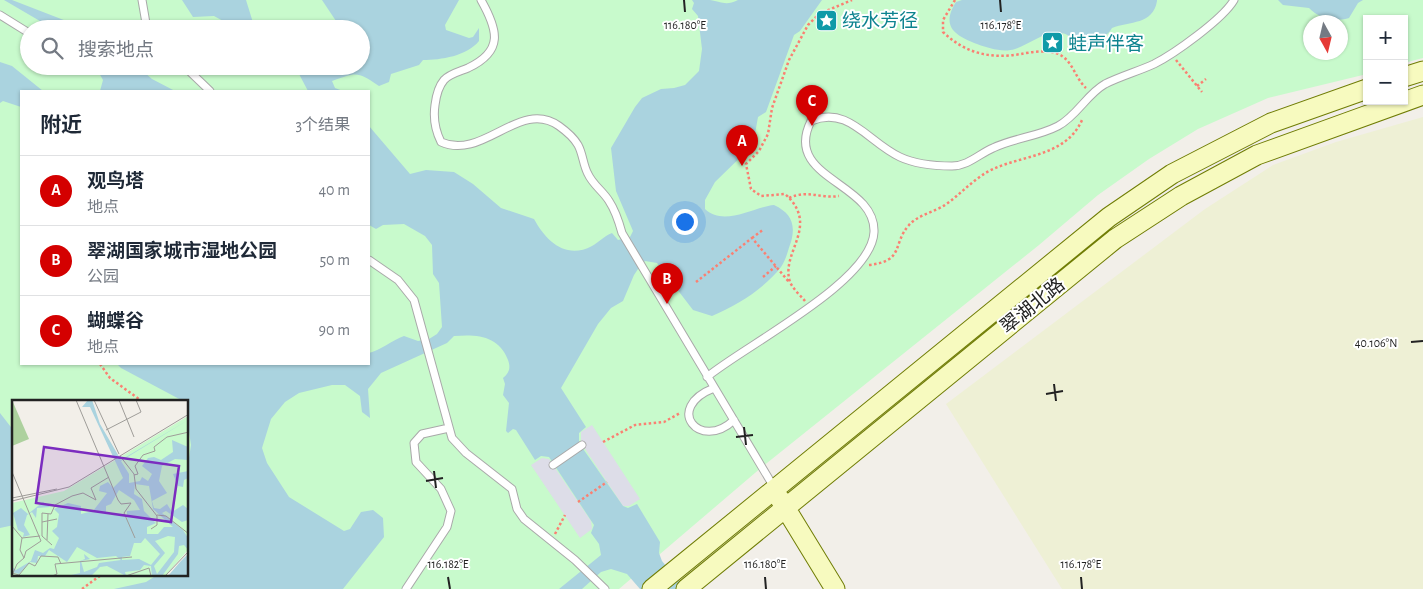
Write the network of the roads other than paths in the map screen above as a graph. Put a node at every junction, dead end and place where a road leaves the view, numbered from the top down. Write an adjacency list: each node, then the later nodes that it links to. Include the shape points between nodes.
1 (142, 0): 5 (lane)
2 (481, 0): 14 (lane, via 493,22 495,40 485,58 445,79 439,87 434,125 441,142 459,147 473,144 523,121 539,118 547,119 564,131 578,145 593,184 609,200 622,233)
3 (1234, 0): 14 (lane, via 1226,11 1171,54 1107,83 1057,126 1004,143 954,166 900,157 834,115 810,121 804,139 811,159 818,170 840,183 865,205 874,228 873,239 843,280 791,322 726,361)
4 (0, 15): 6 (lane)
5 (145, 20)
6 (20, 27)
7 (1423, 71): 9 (street)
8 (193, 75): 10 (lane)
9 (1408, 76)
10 (209, 90)
11 (1363, 90): 20 (street, 翠湖北路, via 1271,123 1172,174 1117,211)
12 (1423, 96): 21 (street, 翠湖北路, via 1257,155 1181,196 1115,239)
13 (370, 261): 17 (lane, via 398,280 414,300)
14 (707, 377): 15 (lane)
15 (714, 388): 16 (lane); 16 (lane, via 692,401 689,419 694,426 708,432 721,430)
16 (734, 420): 20 (lane)
17 (450, 428): 22 (lane, via 452,438 466,453 512,489 517,509 524,519); 23 (lane, via 422,434 414,443 416,462 441,489 451,512 447,528)
18 (582, 445): 19 (lane)
19 (553, 465)
20 (775, 489): 21 (street); 24 (street, 翠湖北路)
21 (786, 508): 25 (street, 翠湖北路); 26 (street)
22 (603, 587)
23 (406, 589)
24 (652, 589)
25 (686, 589)
26 (835, 589)

